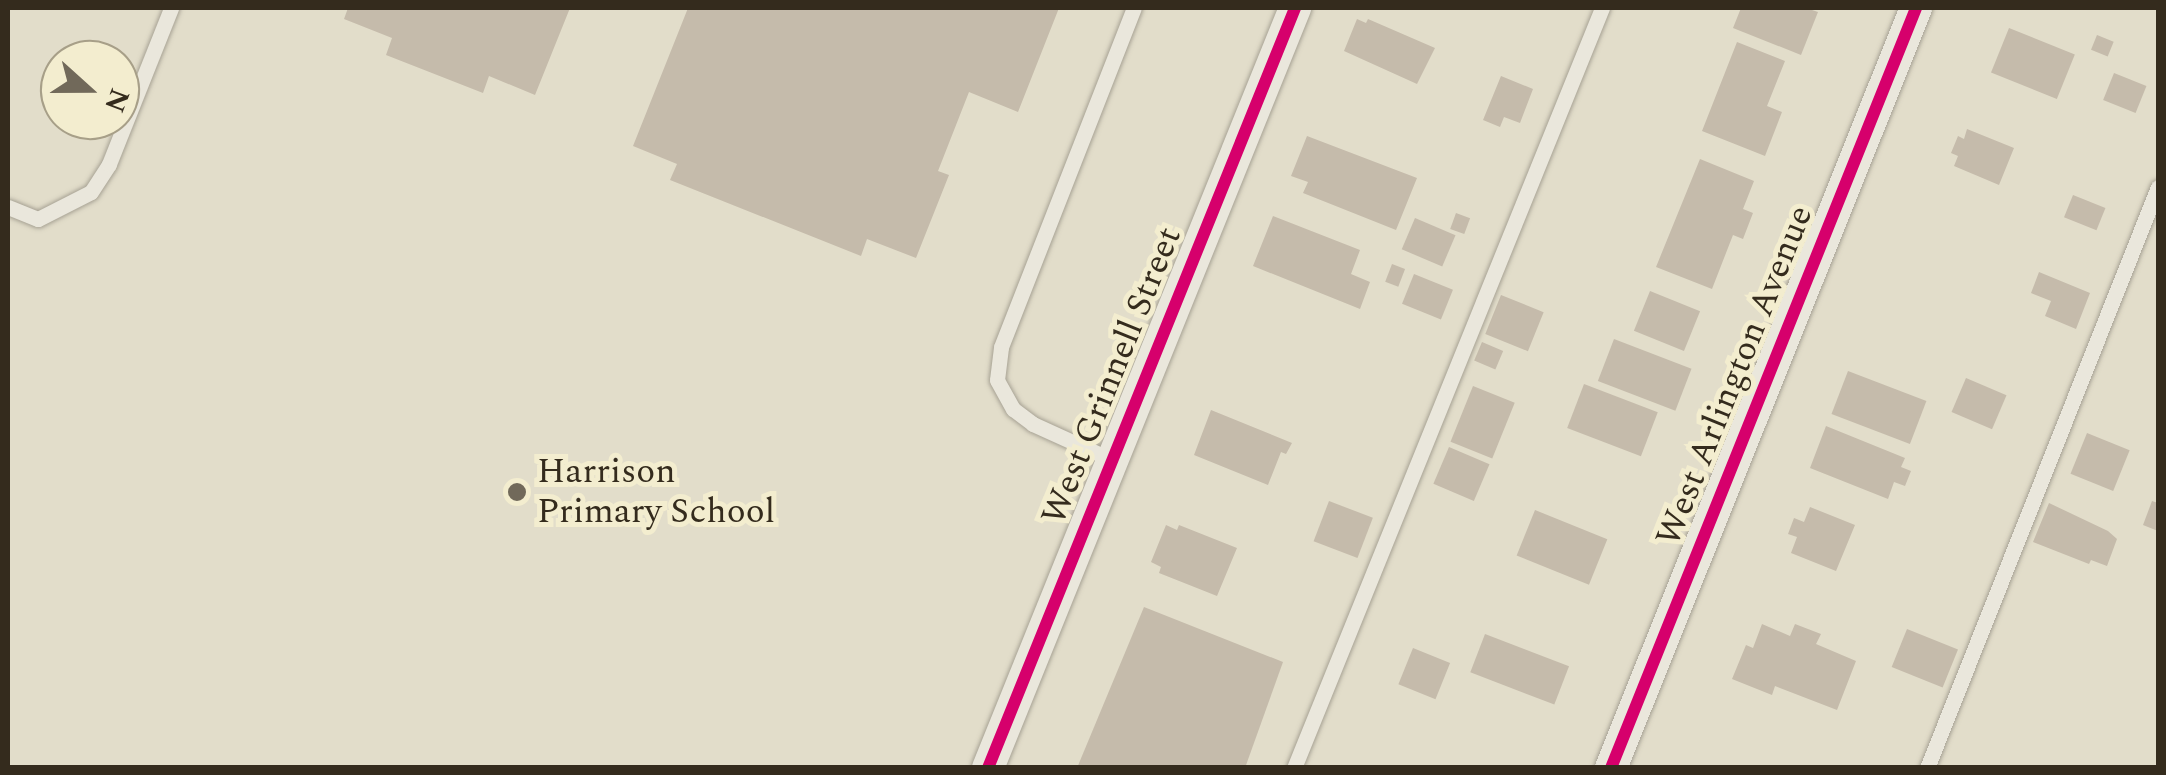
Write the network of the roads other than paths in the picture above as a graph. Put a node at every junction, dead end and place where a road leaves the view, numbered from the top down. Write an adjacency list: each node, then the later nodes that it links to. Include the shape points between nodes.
1 (171, 8): 7 (lane, via 109,164 90,192 38,218)
2 (1134, 8): 8 (lane, via 1001,347 997,380 1012,409)
3 (1295, 8): 8 (street, West Grinnell Street)
4 (1602, 8): 10 (lane)
5 (1916, 8): 11 (street, West Arlington Avenue)
6 (2158, 187): 12 (lane)
7 (8, 207)
8 (1110, 458): 9 (street, West Grinnell Street)
9 (988, 768)
10 (1294, 768)
11 (1610, 768)
12 (1927, 768)

